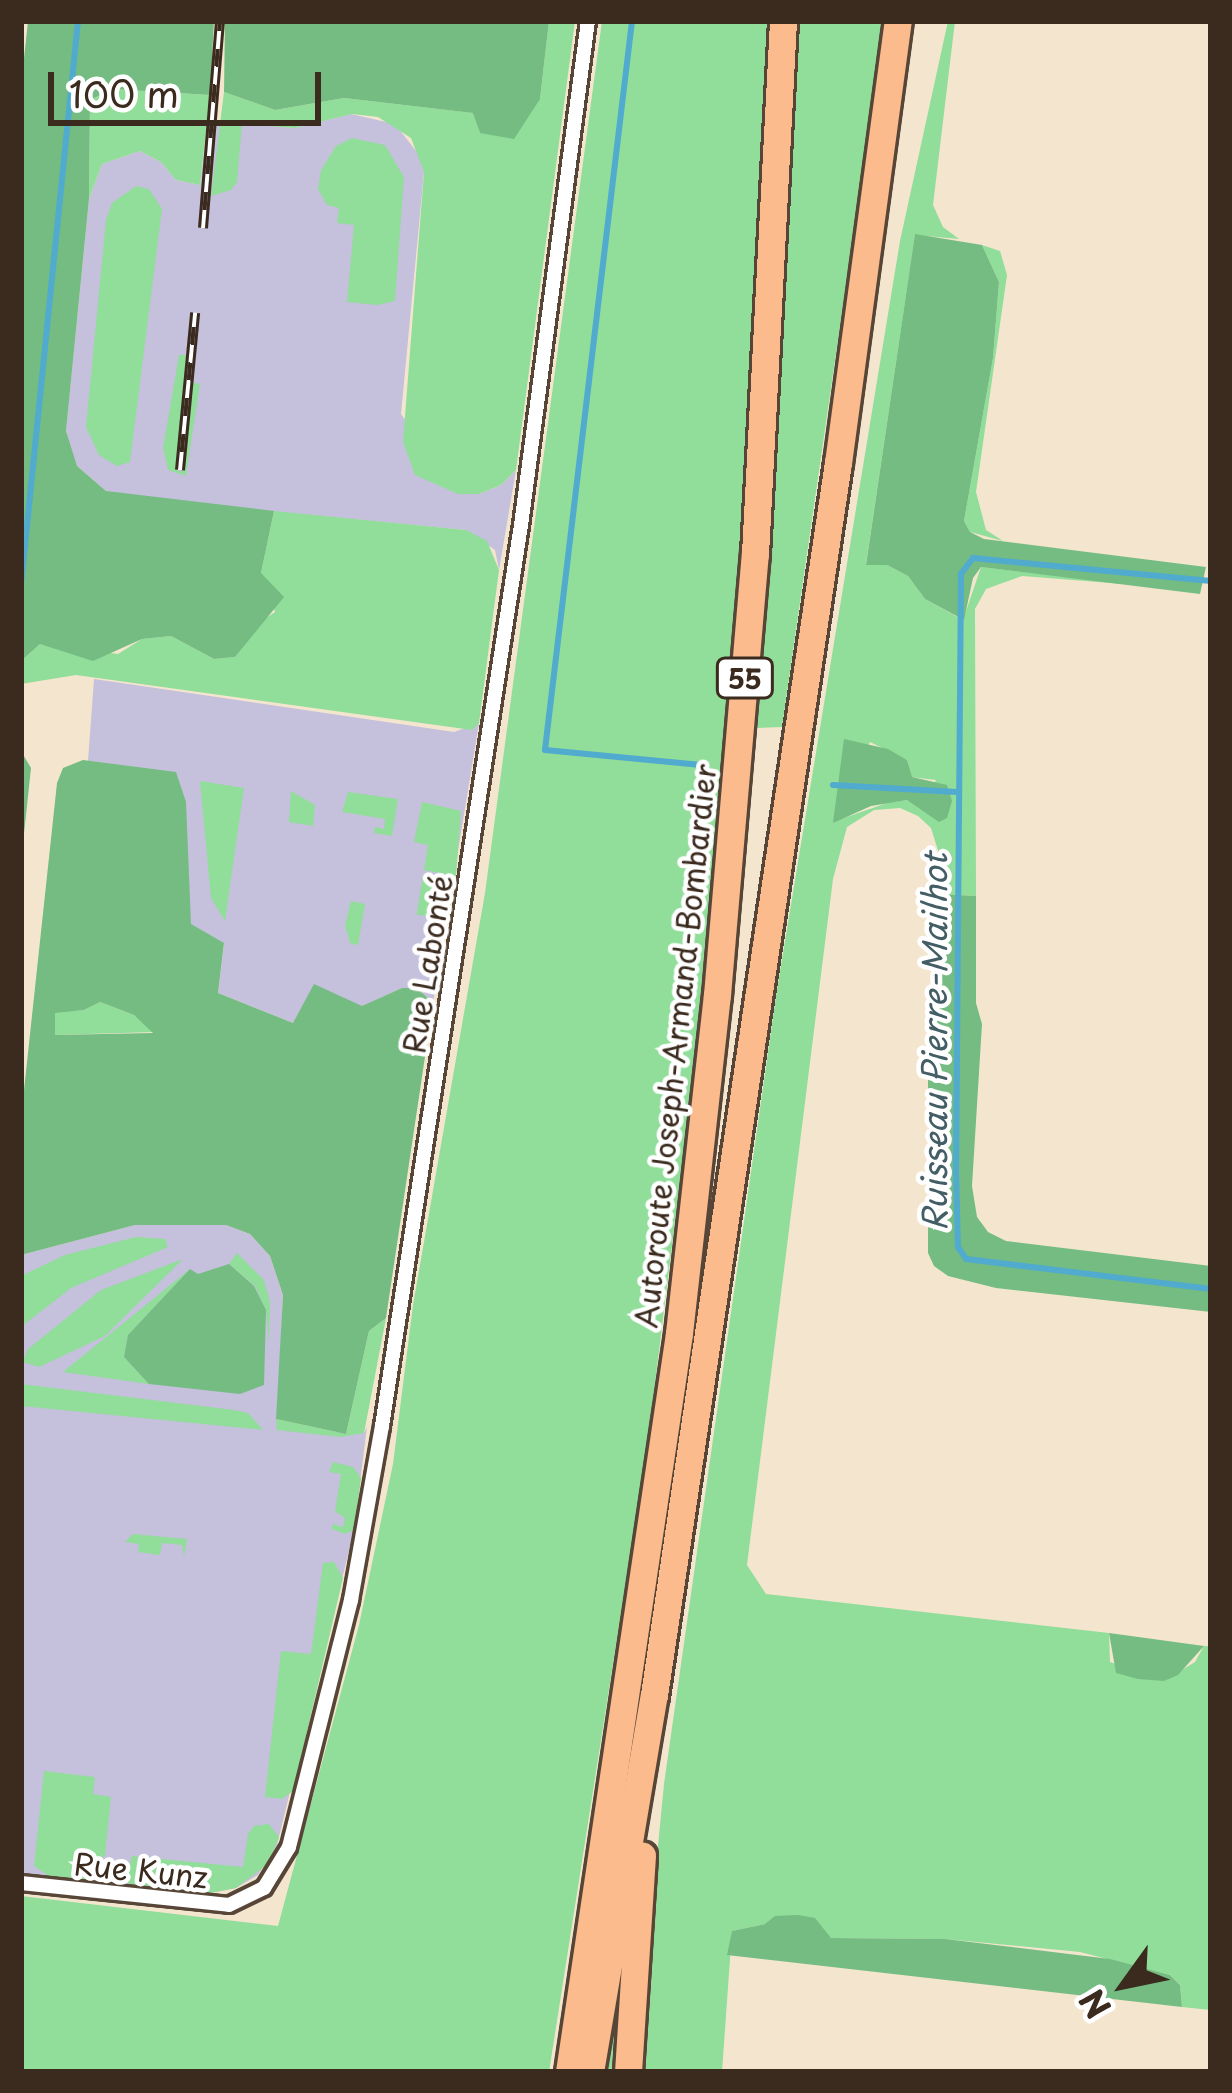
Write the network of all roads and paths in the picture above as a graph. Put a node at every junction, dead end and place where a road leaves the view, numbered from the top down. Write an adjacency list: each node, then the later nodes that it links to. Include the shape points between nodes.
1 (587, 21): 6 (street, Rue Labonté, via 457,963 366,1524 289,1847)
2 (783, 21): 7 (highway, Autoroute Joseph-Armand-Bombardier / 55, via 754,572 717,995 676,1356)
3 (898, 21): 4 (highway, Autoroute Joseph-Armand-Bombardier / 55)
4 (655, 1695): 8 (highway); 9 (highway)
5 (21, 1883): 6 (street, Rue Kunz, via 213,1906)
6 (254, 1896)
7 (569, 2072)
8 (590, 2072)
9 (628, 2072)

